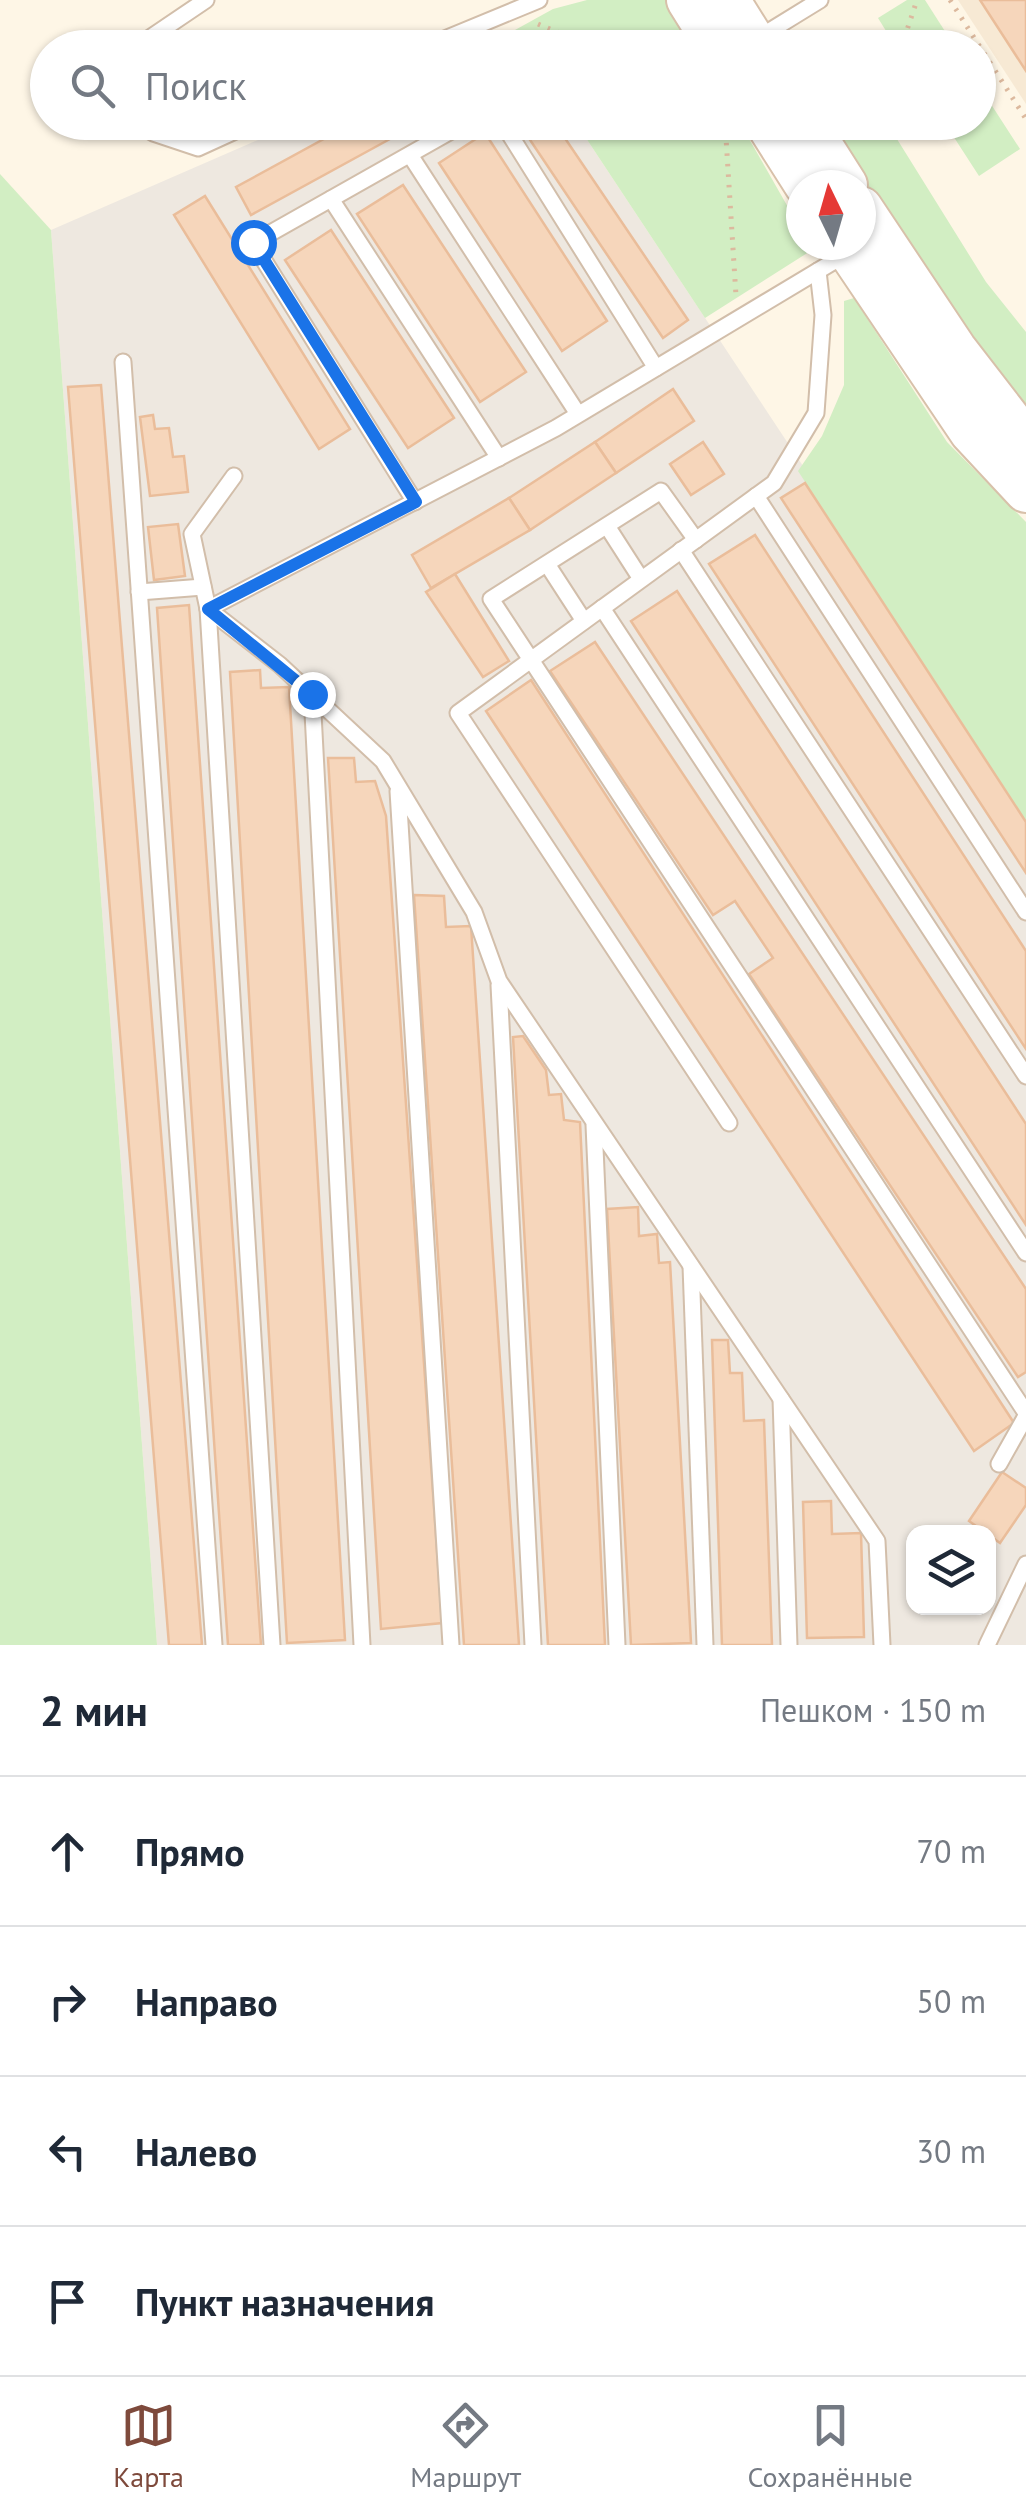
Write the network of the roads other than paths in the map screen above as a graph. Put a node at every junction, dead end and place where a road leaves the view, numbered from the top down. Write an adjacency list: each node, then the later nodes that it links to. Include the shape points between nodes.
1 (206, 0): 6 (lane)
2 (540, 0): 7 (lane)
3 (688, 0): 8 (street)
4 (728, 0): 9 (street)
5 (820, 0): 10 (lane)
6 (162, 30)
7 (466, 30)
8 (724, 30)
9 (738, 30)
10 (770, 30)
11 (174, 140): 12 (lane, via 198,148)
12 (216, 140)
13 (436, 140): 17 (lane)
14 (513, 140): 26 (lane)
15 (777, 140): 18 (street)
16 (817, 140): 19 (street)
17 (410, 155): 20 (lane); 27 (lane)
18 (796, 170)
19 (836, 170)
20 (331, 199): 29 (lane); 33 (lane, via 253,242)
21 (827, 260): 26 (lane)
22 (846, 260): 32 (lane, via 823,315 816,413 774,483)
23 (864, 260): 31 (street, via 971,432)
24 (869, 260): 28 (street, via 954,349)
25 (122, 362): 40 (lane)
26 (656, 368): 27 (lane)
27 (578, 414): 29 (lane)
28 (1026, 441)
29 (499, 458): 33 (lane)
30 (234, 476): 39 (lane, via 192,534)
31 (1026, 491)
32 (756, 496): 35 (lane); 47 (lane)
33 (416, 502): 42 (lane)
34 (607, 526): 35 (lane, via 661,491); 37 (lane); 38 (lane)
35 (696, 540): 36 (lane)
36 (681, 550): 38 (lane); 49 (lane)
37 (547, 564): 43 (lane); 44 (lane, via 491,599)
38 (641, 579): 41 (lane)
39 (203, 586): 40 (lane); 42 (lane)
40 (139, 592): 58 (lane)
41 (602, 608): 43 (lane); 52 (lane)
42 (208, 609): 45 (lane); 59 (lane)
43 (584, 621): 44 (lane)
44 (531, 660): 51 (lane, via 458,713); 55 (lane)
45 (312, 694): 46 (lane, via 382,761); 60 (lane)
46 (398, 786): 48 (lane, via 474,912); 61 (lane)
47 (1026, 912)
48 (499, 981): 50 (lane); 62 (lane)
49 (1026, 1076)
50 (594, 1122): 53 (lane); 63 (lane)
51 (729, 1123)
52 (1026, 1253)
53 (691, 1266): 54 (lane); 64 (lane)
54 (780, 1398): 65 (lane); 66 (lane, via 878,1541)
55 (1026, 1414): 56 (lane)
56 (999, 1464)
57 (1026, 1564): 67 (lane)
58 (214, 1645)
59 (272, 1645)
60 (362, 1645)
61 (452, 1645)
62 (532, 1645)
63 (617, 1645)
64 (705, 1645)
65 (789, 1645)
66 (882, 1645)
67 (987, 1645)

